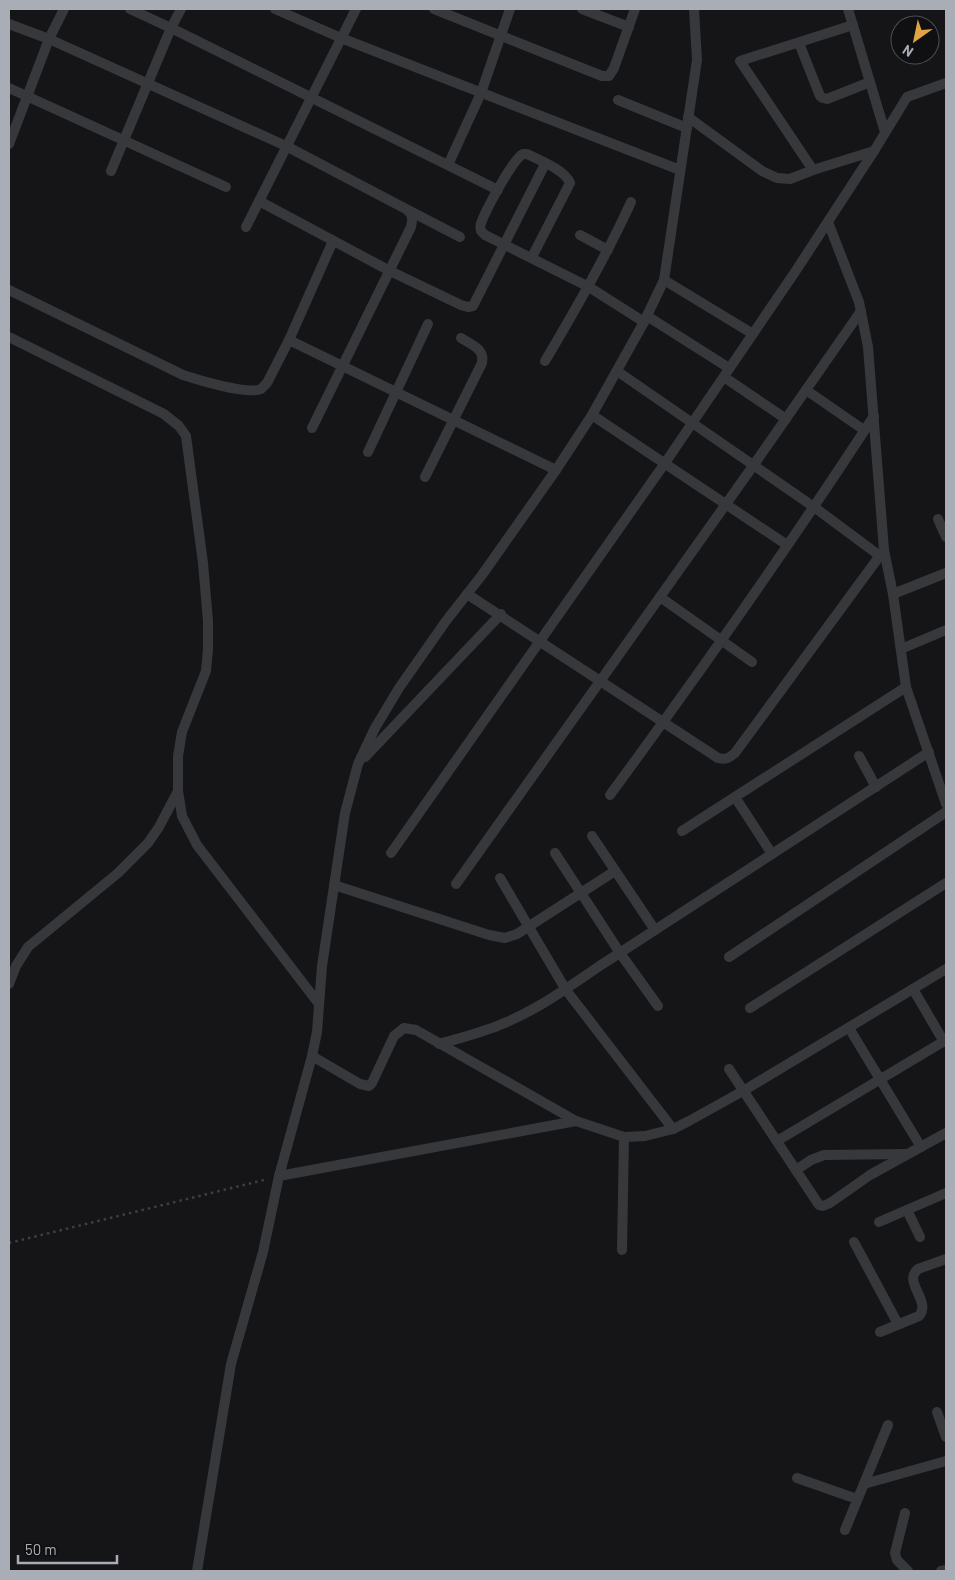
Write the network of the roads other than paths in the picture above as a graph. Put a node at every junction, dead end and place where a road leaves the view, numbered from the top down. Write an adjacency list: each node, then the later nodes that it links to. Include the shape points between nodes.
1 (64, 9): 18 (street)
2 (130, 9): 15 (street)
3 (181, 9): 15 (street)
4 (275, 9): 17 (street)
5 (356, 9): 17 (street)
6 (434, 9): 16 (street)
7 (510, 9): 16 (street)
8 (582, 9): 14 (street)
9 (635, 9): 14 (street)
10 (694, 9): 28 (street, via 697,60)
11 (848, 9): 13 (street)
12 (9, 24): 18 (street)
13 (853, 25): 19 (street); 20 (street)
14 (629, 27): 16 (street, via 609,76)
15 (171, 28): 22 (street); 26 (street)
16 (501, 35): 24 (street)
17 (341, 38): 24 (street); 26 (street)
18 (49, 40): 22 (street); 25 (street)
19 (799, 42): 20 (street, via 823,98); 39 (street, via 740,61)
20 (870, 82): 31 (street)
21 (946, 83): 31 (street, via 907,97)
22 (148, 84): 32 (street); 34 (street)
23 (9, 88): 25 (street)
24 (482, 93): 37 (street); 38 (street)
25 (28, 96): 30 (street); 32 (street)
26 (311, 97): 34 (street); 37 (street)
27 (618, 100): 29 (street)
28 (688, 116): 29 (street); 39 (street, via 762,171 777,178 790,179)
29 (686, 128): 38 (street)
30 (12, 132): 33 (street)
31 (885, 132): 35 (street)
32 (125, 140): 40 (street); 41 (street)
33 (9, 144)
34 (286, 146): 43 (street); 45 (street)
35 (874, 151): 39 (street); 46 (street)
36 (545, 164): 42 (street, via 523,154); 51 (street); 53 (street, via 562,173 570,182)
37 (448, 165): 42 (street)
38 (680, 170): 55 (street)
39 (813, 170)
40 (111, 171)
41 (226, 186)
42 (498, 190): 51 (street, via 480,228 486,235)
43 (258, 201): 47 (street); 50 (street)
44 (631, 202): 52 (street)
45 (406, 209): 49 (street); 54 (street, via 413,219)
46 (828, 222): 58 (street); 61 (street)
47 (246, 227)
48 (580, 235): 52 (street)
49 (460, 237)
50 (332, 241): 54 (street); 64 (street)
51 (505, 244): 53 (street); 54 (street, via 474,306 468,307)
52 (608, 250): 56 (street)
53 (532, 257): 56 (street)
54 (390, 271): 66 (street)
55 (664, 280): 59 (street); 61 (street)
56 (589, 287): 59 (street); 65 (street)
57 (9, 290): 64 (street, via 183,375 251,391 261,389 266,383)
58 (861, 310): 69 (street); 72 (street)
59 (645, 319): 67 (street); 68 (street)
60 (428, 324): 70 (street)
61 (753, 334): 68 (street)
62 (9, 337): 106 (street, via 164,414 186,436 203,563 208,649 206,671 182,732)
63 (461, 338): 74 (street, via 481,351 483,357)
64 (288, 340): 66 (street)
65 (546, 361)
66 (343, 367): 70 (street); 76 (street)
67 (617, 371): 71 (street); 75 (street)
68 (726, 373): 73 (street); 75 (street)
69 (806, 390): 73 (street); 77 (street)
70 (396, 392): 74 (street); 78 (street)
71 (592, 415): 79 (street); 81 (street)
72 (874, 416): 77 (street); 88 (street)
73 (786, 419): 80 (street)
74 (453, 420): 81 (street); 82 (street)
75 (692, 424): 79 (street); 80 (street)
76 (312, 428)
77 (864, 430): 84 (street)
78 (368, 452)
79 (665, 463): 83 (street); 95 (street)
80 (753, 466): 83 (street); 84 (street)
81 (556, 470): 90 (street)
82 (425, 477)
83 (727, 504): 87 (street); 92 (street)
84 (814, 507): 87 (street); 88 (street)
85 (938, 519): 86 (street)
86 (946, 537)
87 (787, 545): 96 (street)
88 (882, 553): 91 (street); 101 (street, via 729,758 718,758)
89 (946, 573): 91 (street)
90 (467, 594): 93 (street); 104 (street, via 398,688)
91 (893, 594): 97 (street)
92 (660, 597): 96 (street); 99 (street)
93 (501, 614): 95 (street); 104 (street)
94 (946, 630): 97 (street)
95 (540, 640): 99 (street); 113 (street)
96 (721, 640): 98 (street); 101 (street)
97 (902, 649): 100 (street)
98 (752, 662)
99 (600, 681): 101 (street); 119 (street)
100 (906, 686): 102 (street); 108 (street)
101 (663, 722): 107 (street)
102 (929, 752): 105 (street); 109 (street)
103 (859, 756): 105 (street)
104 (358, 764): 120 (street, via 345,813)
105 (876, 787): 115 (street)
106 (178, 791): 127 (street, via 148,843 118,873 28,947); 130 (street, via 182,816 198,846)
107 (610, 795)
108 (735, 797): 111 (street); 115 (street)
109 (946, 804)
110 (946, 812): 125 (street)
111 (682, 831)
112 (592, 836): 116 (street)
113 (391, 853)
114 (555, 853): 121 (street)
115 (772, 854): 123 (street)
116 (615, 871): 121 (street); 123 (street)
117 (500, 878): 122 (street)
118 (946, 883): 132 (street)
119 (456, 884)
120 (334, 885): 122 (street, via 505,938); 130 (street)
121 (581, 893): 122 (street); 124 (street)
122 (528, 927): 128 (street)
123 (654, 930): 124 (street)
124 (620, 953): 128 (street); 131 (street)
125 (729, 956)
126 (946, 970): 129 (street)
127 (9, 984)
128 (566, 990): 135 (street, via 484,1031); 141 (street)
129 (913, 990): 133 (street); 134 (street)
130 (319, 1004): 136 (street)
131 (658, 1006)
132 (750, 1008)
133 (849, 1028): 138 (street); 139 (street)
134 (945, 1041): 138 (street)
135 (439, 1044): 136 (street, via 416,1030 404,1028 394,1036 369,1086); 140 (street)
136 (312, 1056): 148 (street)
137 (729, 1069): 139 (street)
138 (880, 1080): 144 (street); 145 (street)
139 (743, 1091): 141 (street); 144 (street)
140 (576, 1121): 143 (street); 148 (street)
141 (673, 1129): 143 (street)
142 (946, 1133): 145 (street)
143 (624, 1137): 154 (street)
144 (777, 1141): 147 (street)
145 (921, 1147): 146 (street)
146 (909, 1154): 147 (street, via 824,1156); 147 (street, via 823,1206 819,1205)
147 (796, 1170)
148 (279, 1176): 168 (street, via 264,1252 231,1364)
149 (946, 1193): 150 (street)
150 (907, 1210): 151 (street); 152 (street)
151 (879, 1222)
152 (920, 1237)
153 (854, 1242): 156 (street)
154 (622, 1250)
155 (946, 1259): 156 (street, via 914,1272 923,1312)
156 (898, 1324): 157 (street)
157 (880, 1332)
158 (937, 1412): 160 (street)
159 (888, 1425): 163 (street)
160 (946, 1437)
161 (946, 1461): 163 (street)
162 (797, 1478): 164 (street)
163 (864, 1484): 164 (street)
164 (858, 1500): 166 (street)
165 (905, 1513): 169 (street, via 895,1554)
166 (845, 1530)
167 (946, 1570): 170 (street)
168 (198, 1571)
169 (908, 1571)
170 (941, 1571)

